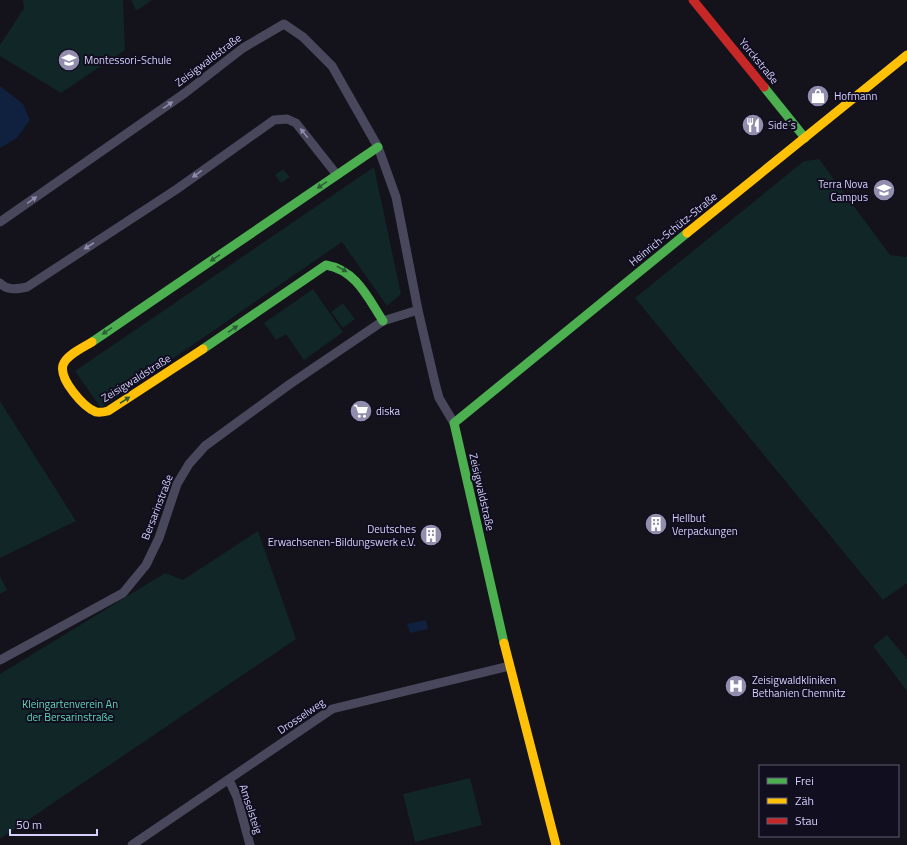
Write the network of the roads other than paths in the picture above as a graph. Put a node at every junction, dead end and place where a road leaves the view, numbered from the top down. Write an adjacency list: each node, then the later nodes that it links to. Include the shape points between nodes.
1 (693, 0): 3 (street, Yorckstraße)
2 (907, 55): 3 (street, Heinrich-Schütz-Straße)
3 (805, 138): 10 (street, Heinrich-Schütz-Straße)
4 (378, 147): 5 (street, Zeisigwaldstraße); 6 (street, Zeisigwaldstraße, one-way to 4, via 185,93 243,48 284,24 303,37 332,66); 8 (street, Zeisigwaldstraße, via 396,197)
5 (337, 175): 7 (street, one-way to 7, via 296,123 287,119 274,120 177,189 27,287 14,290); 9 (street, Zeisigwaldstraße, one-way to 9, via 68,358 62,367 64,377 90,409 98,413 108,411 326,265 335,265 349,273)
6 (0, 222)
7 (0, 283)
8 (418, 310): 9 (street, Bersarinstraße); 10 (street, Zeisigwaldstraße, via 439,398)
9 (383, 321): 11 (street, Bersarinstraße, via 205,446 189,464 177,484 160,538 146,565 123,593)
10 (454, 423): 12 (street, Zeisigwaldstraße)
11 (0, 660)
12 (508, 666): 13 (street, Drosselweg, via 332,709); 16 (street, Zeisigwaldstraße)
13 (228, 780): 14 (street, Drosselweg); 15 (street, Amselsteig, via 237,797)
14 (132, 845)
15 (250, 845)
16 (556, 845)

